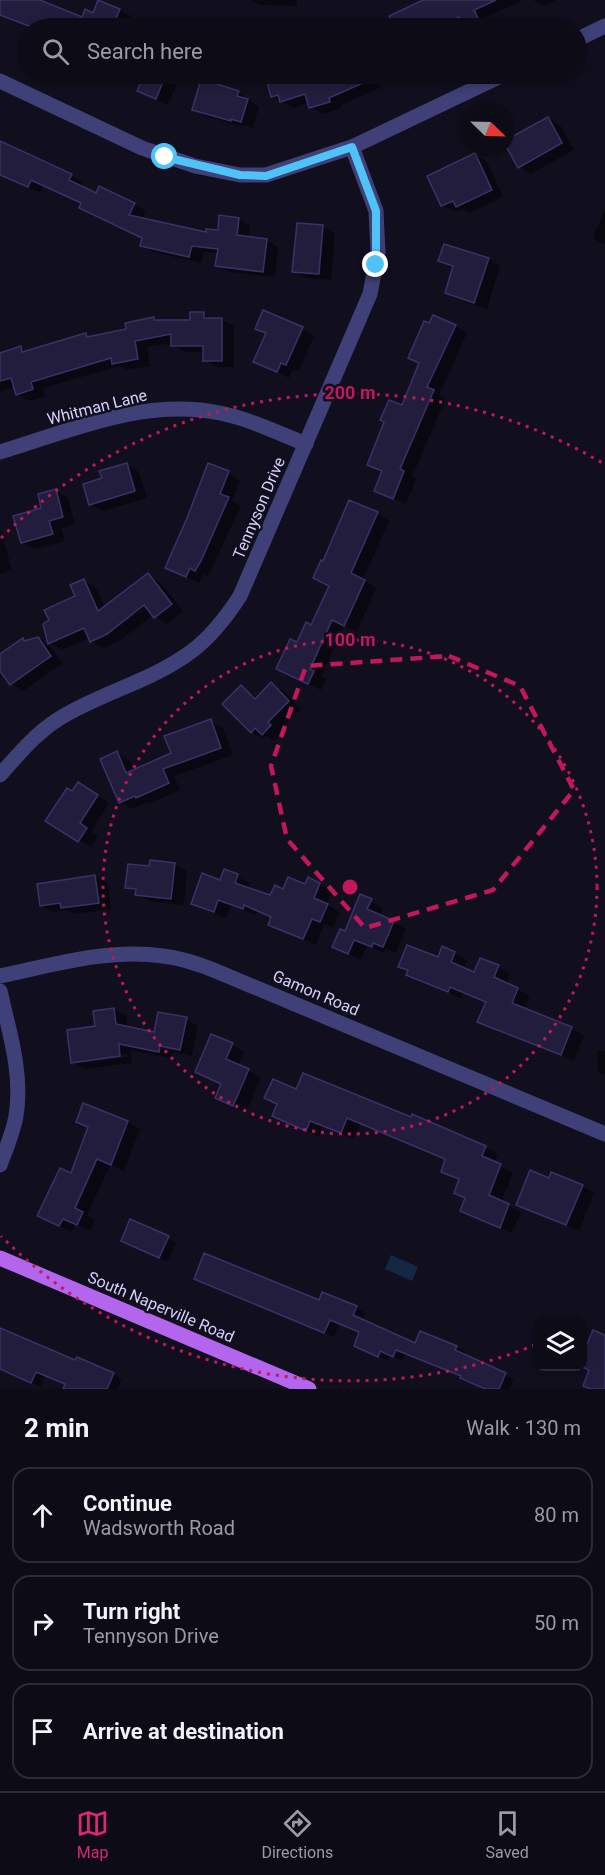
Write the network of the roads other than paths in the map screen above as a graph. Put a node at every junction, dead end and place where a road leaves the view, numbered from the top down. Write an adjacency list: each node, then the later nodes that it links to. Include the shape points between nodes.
1 (605, 26): 2 (street)
2 (587, 35)
3 (0, 81): 5 (street, via 149,151 240,175 266,176)
4 (485, 84): 5 (street)
5 (352, 147): 6 (street, Tennyson Drive, via 376,211 376,265 370,294)
6 (306, 444): 7 (street, Whitman Lane, via 245,420 184,409 131,414); 8 (street, Tennyson Drive, via 247,583 226,618 170,666 56,721)
7 (0, 452)
8 (0, 775)
9 (0, 976): 11 (street, Gamon Road, via 105,955 147,954 180,959)
10 (0, 990): 12 (street, via 14,1052 18,1096 14,1125)
11 (605, 1134)
12 (0, 1165)
13 (0, 1258): 14 (main road, South Naperville Road)
14 (309, 1389)

